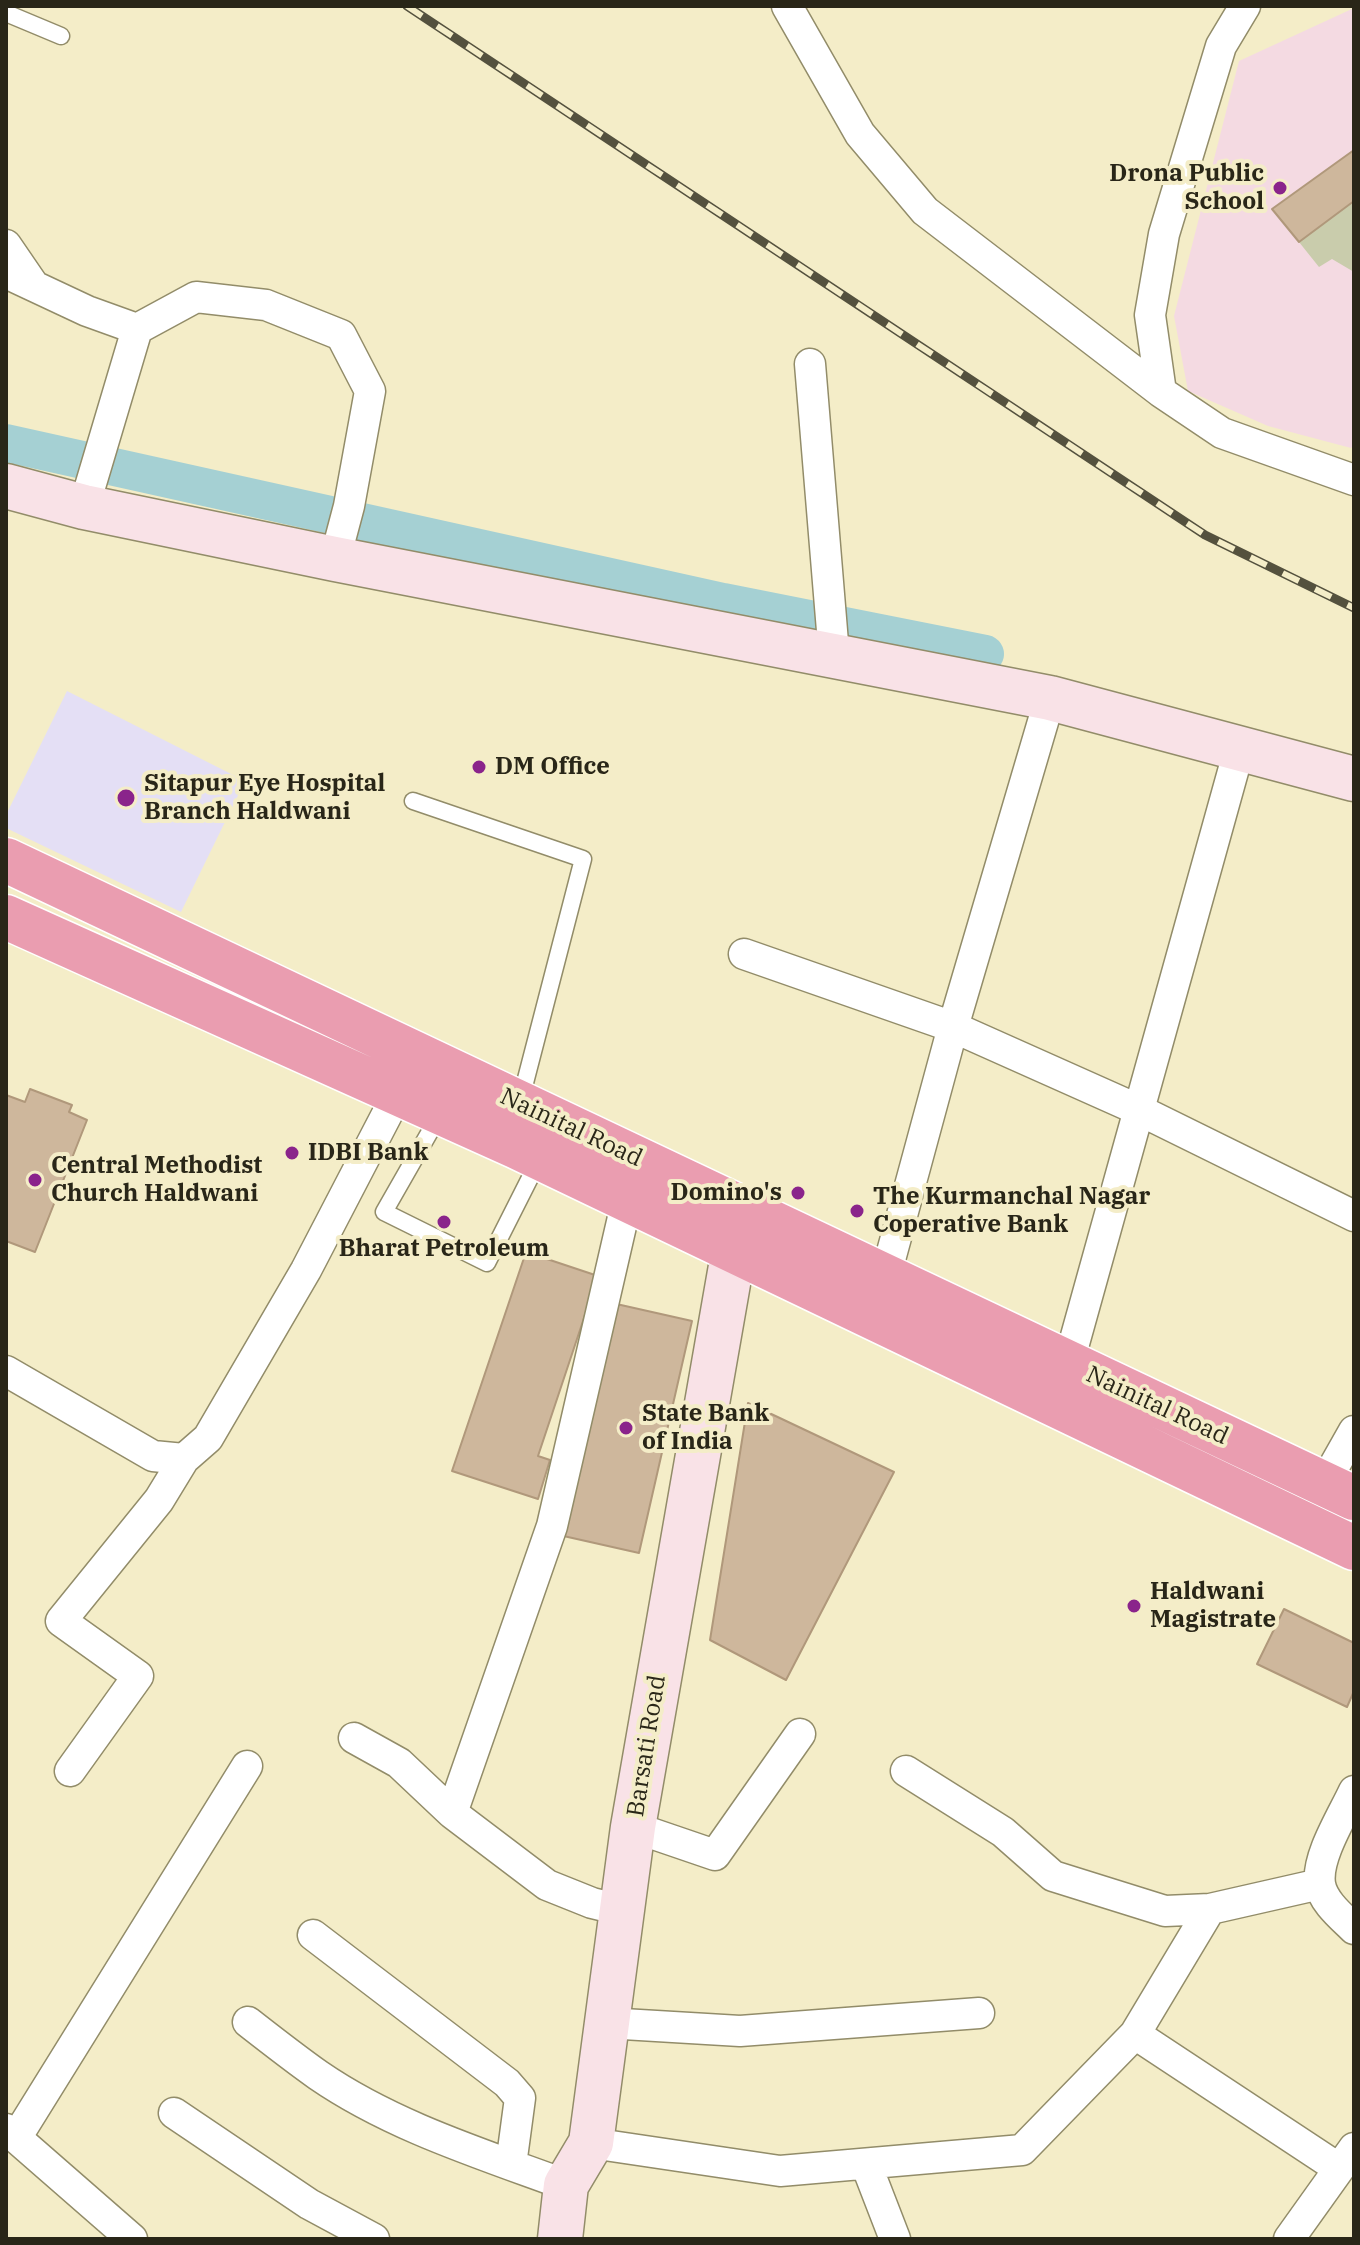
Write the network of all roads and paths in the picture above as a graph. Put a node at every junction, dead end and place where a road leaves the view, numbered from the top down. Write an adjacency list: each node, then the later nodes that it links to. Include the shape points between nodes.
1 (1245, 6): 9 (street, via 1221,46 1164,234 1150,315)
2 (798, 10): 9 (street, via 860,134 925,211)
3 (6, 13): 4 (lane)
4 (61, 36)
5 (6, 245): 6 (street)
6 (19, 278): 7 (street)
7 (137, 329): 12 (street); 13 (street, via 196,297 266,305 341,335 370,391)
8 (810, 364): 14 (street)
9 (1161, 392): 10 (street, via 1222,433)
10 (1354, 480)
11 (6, 486): 12 (street)
12 (88, 495): 13 (street)
13 (343, 531): 14 (street)
14 (834, 655): 15 (street)
15 (1050, 698): 16 (street); 22 (street)
16 (1239, 750): 17 (street); 25 (street)
17 (1354, 779)
18 (413, 801): 24 (lane, via 583,859)
19 (6, 860): 24 (highway, Nainital Road)
20 (6, 917): 23 (highway, Nainital Road)
21 (744, 954): 22 (street)
22 (953, 1027): 25 (street); 31 (street)
23 (397, 1095): 26 (highway, Nainital Road); 36 (street, via 306,1270 216,1425)
24 (520, 1103): 31 (highway, Nainital Road)
25 (1139, 1110): 29 (street); 32 (street)
26 (440, 1114): 27 (highway, Nainital Road); 27 (lane, via 384,1212 487,1263)
27 (540, 1158): 28 (highway, Nainital Road)
28 (627, 1200): 30 (highway, Nainital Road); 45 (street, via 552,1526)
29 (1354, 1216)
30 (734, 1249): 34 (highway, Nainital Road); 46 (street, Barsati Road)
31 (885, 1278): 32 (highway, Nainital Road)
32 (1068, 1365): 34 (highway); 37 (highway, Nainital Road)
33 (6, 1371): 36 (street, via 153,1456)
34 (1053, 1407): 38 (highway, Nainital Road)
35 (1354, 1431): 37 (street)
36 (184, 1459): 42 (street, via 159,1500 61,1621 138,1676)
37 (1339, 1491)
38 (1354, 1548)
39 (800, 1734): 46 (street, via 715,1855)
40 (354, 1738): 45 (street, via 399,1763)
41 (247, 1766): 57 (street)
42 (70, 1771)
43 (906, 1771): 48 (street, via 1003,1832 1053,1876 1165,1911)
44 (1354, 1791): 47 (street, via 1326,1850)
45 (452, 1813): 49 (street, via 547,1885)
46 (633, 1827): 49 (street, Barsati Road)
47 (1320, 1884): 48 (street); 50 (street)
48 (1210, 1909): 55 (street)
49 (621, 1910): 54 (street, Barsati Road)
50 (1354, 1929)
51 (313, 1935): 61 (street, via 520,2098)
52 (979, 2013): 54 (street, via 740,2031)
53 (248, 2022): 61 (street, via 319,2076 372,2106)
54 (606, 2023): 58 (street, Barsati Road)
55 (1135, 2034): 59 (street); 60 (street, via 1022,2150)
56 (174, 2113): 64 (street, via 309,2204)
57 (11, 2133): 63 (street)
58 (591, 2143): 60 (street, via 780,2171); 62 (street, Barsati Road)
59 (1346, 2158): 67 (street)
60 (866, 2164): 66 (street)
61 (511, 2165): 62 (street)
62 (566, 2185): 65 (street, Barsati Road)
63 (132, 2239)
64 (374, 2239)
65 (560, 2239)
66 (895, 2239)
67 (1289, 2239)

